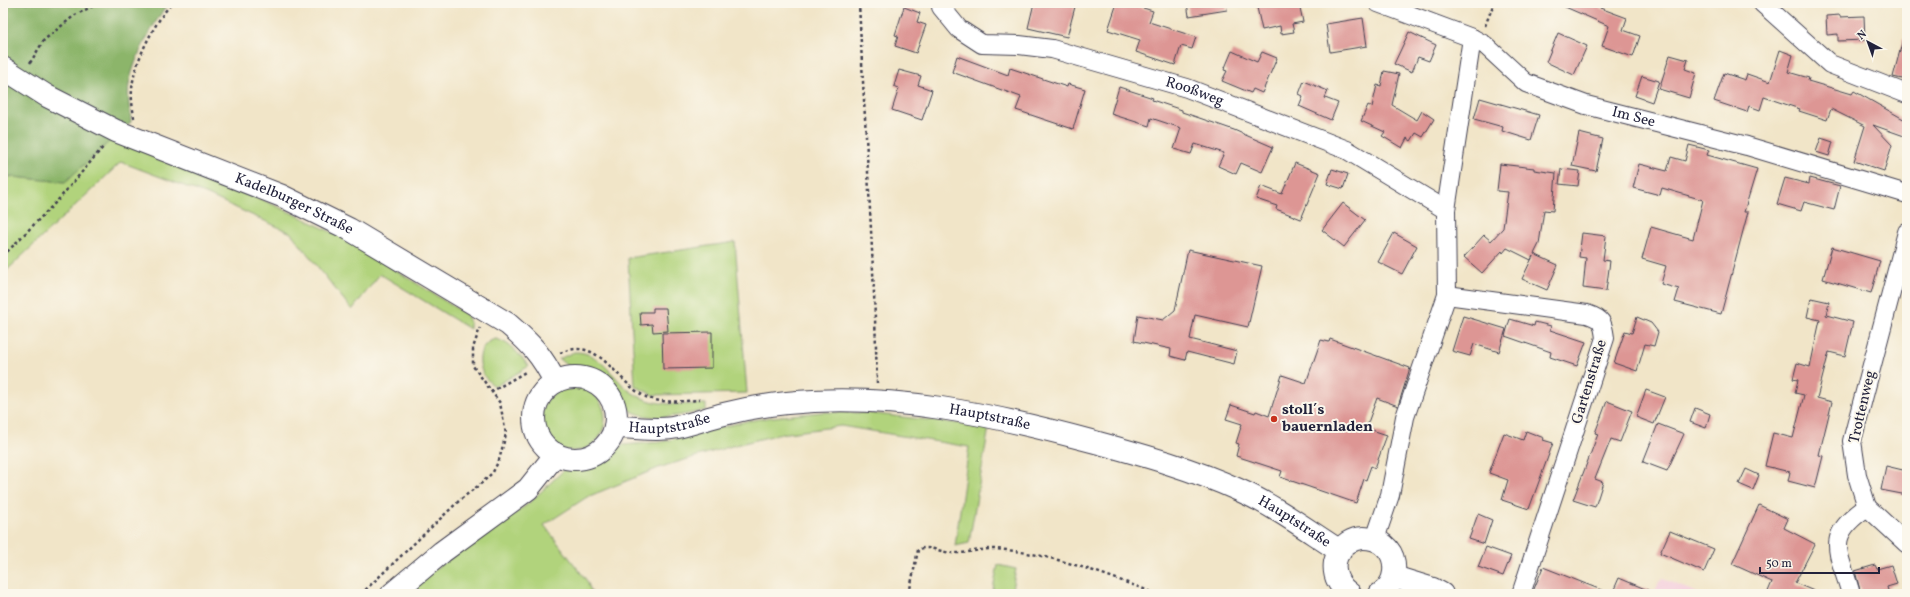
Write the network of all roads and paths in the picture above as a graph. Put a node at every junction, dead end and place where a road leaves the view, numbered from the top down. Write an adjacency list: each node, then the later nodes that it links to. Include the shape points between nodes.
1 (99, 3): 9 (path, via 75,15 44,40)
2 (172, 3): 11 (path, via 147,43 134,77 132,91 135,128)
3 (859, 3): 22 (path, via 867,182 875,286)
4 (941, 3): 13 (street, Rooßweg, via 941,7 959,29 982,44 1052,49 1187,88 1347,150)
5 (1378, 3): 8 (street, Im See)
6 (1494, 3): 8 (path)
7 (1762, 3): 10 (street, via 1830,64)
8 (1476, 40): 12 (street, Im See, via 1485,45 1526,83 1586,105 1747,146); 13 (street)
9 (12, 74): 11 (main road, Kadelburger Straße)
10 (1907, 94)
11 (125, 135): 15 (path); 17 (main road, Kadelburger Straße, via 282,196 349,229)
12 (1907, 194)
13 (1446, 210): 16 (street)
14 (1907, 232): 25 (street, Trottenweg, via 1852,441 1857,475)
15 (3, 256)
16 (1447, 295): 26 (street, via 1405,417 1390,495); 37 (street, Gartenstraße, via 1587,314 1597,317 1603,323 1605,338)
17 (490, 312): 18 (main road, Kadelburger Straße, via 528,341); 20 (path, via 476,337 473,366)
18 (545, 361): 19 (main road, Kadelburger Straße); 20 (path); 21 (path, via 572,348 583,349 598,356 635,391 647,397 658,400)
19 (555, 382): 23 (main road, via 568,377 582,377 600,385 613,400 616,413); 24 (main road, via 545,390 538,401 535,413 540,438)
20 (492, 392): 31 (path, via 500,403 506,434 493,472)
21 (705, 400)
22 (877, 402): 23 (main road, Hauptstraße, via 787,403 726,413 671,428); 28 (main road, Hauptstraße, via 963,410 1135,453 1240,490 1280,512)
23 (615, 427): 24 (main road, via 611,438 594,454 570,458)
24 (556, 454): 32 (main road, via 528,489 442,552)
25 (1867, 507): 27 (street); 38 (street, via 1851,517 1842,528 1836,543)
26 (1375, 539): 28 (main road, via 1355,539); 29 (main road, via 1386,546 1393,557)
27 (1907, 544)
28 (1340, 551): 30 (main road, via 1335,566 1336,578)
29 (1394, 577): 35 (main road); 36 (main road, via 1434,589)
30 (1343, 592)
31 (361, 594)
32 (392, 594)
33 (908, 594): 34 (path, via 918,550 926,548 953,553 994,548 1067,563)
34 (1158, 594)
35 (1380, 594)
36 (1442, 594)
37 (1522, 594)
38 (1851, 594)

